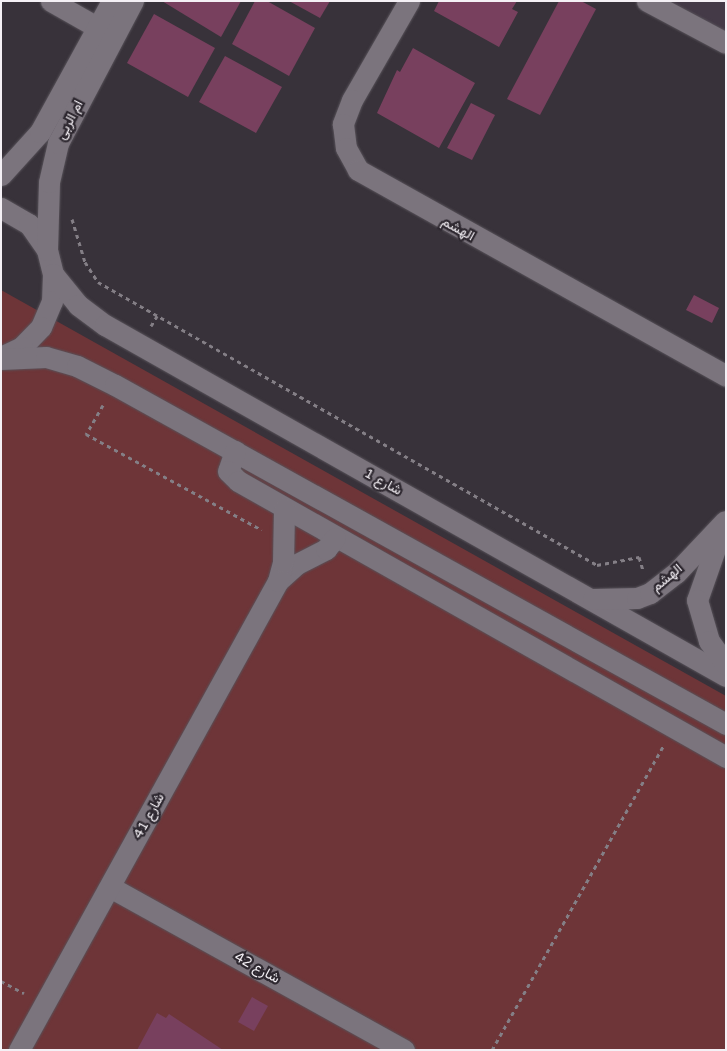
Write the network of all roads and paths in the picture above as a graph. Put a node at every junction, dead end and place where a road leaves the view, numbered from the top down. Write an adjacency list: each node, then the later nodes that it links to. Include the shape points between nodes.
1 (51, 1): 6 (street)
2 (112, 1): 6 (street, ام الربى)
3 (133, 1): 11 (street, ام الربى, via 58,142 49,182)
4 (409, 1): 14 (street, الهشم, via 352,100 343,124 346,148 358,170)
5 (648, 1): 7 (street)
6 (97, 28): 8 (street, ام الربى, via 40,132)
7 (726, 43)
8 (1, 175)
9 (1, 208): 11 (street, via 29,224)
10 (71, 216): 22 (path, via 85,262 98,282 597,565 639,557)
11 (47, 250): 12 (street)
12 (53, 274): 13 (street, via 52,301 41,327 22,347); 23 (street, شارع 1, via 78,305 105,325)
13 (1, 358): 15 (street, via 46,357 77,366)
14 (726, 376)
15 (115, 385): 16 (street); 20 (path, via 86,434)
16 (235, 451): 17 (street, via 228,464 232,477); 26 (street)
17 (284, 509): 19 (street); 20 (street, شارع 41)
18 (726, 520): 22 (street, الهشم, via 676,573); 24 (street, الهشم, via 697,600 709,641)
19 (335, 538): 21 (street, شارع 41, via 326,549 297,564); 27 (street)
20 (284, 542): 21 (street, شارع 41)
21 (278, 581): 29 (street, شارع 41)
22 (650, 592): 23 (street, الهشم, via 637,598)
23 (591, 598): 25 (street, شارع 1)
24 (726, 664)
25 (726, 676)
26 (726, 724)
27 (673, 728): 28 (street); 32 (path)
28 (726, 757)
29 (110, 887): 30 (street, شارع 41); 31 (street, شارع 42)
30 (19, 1050)
31 (404, 1050)
32 (492, 1050)

